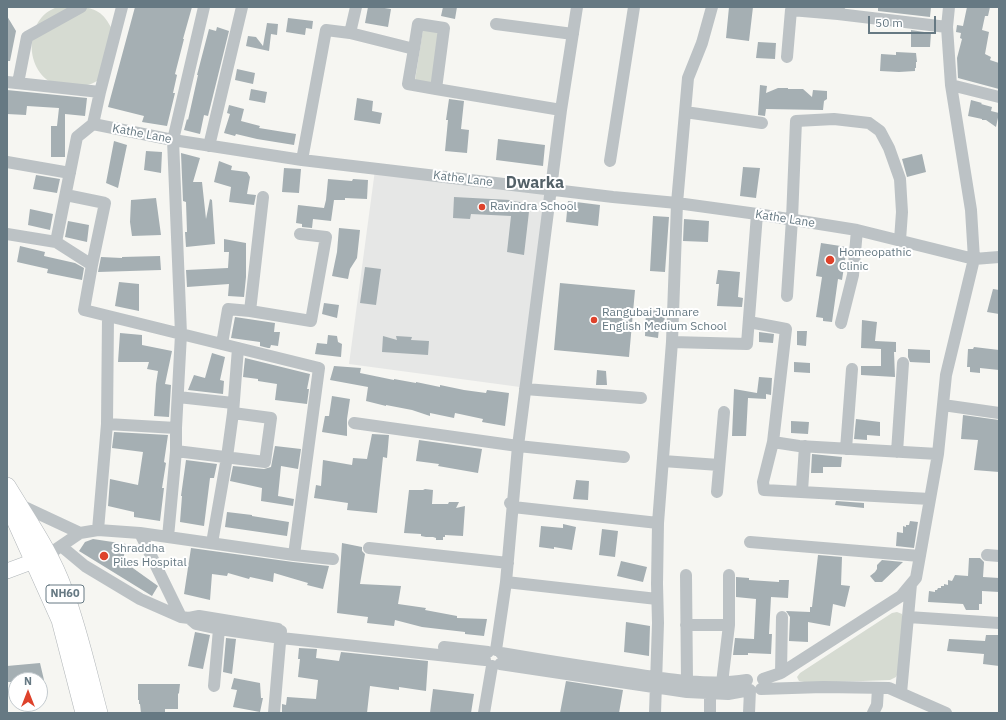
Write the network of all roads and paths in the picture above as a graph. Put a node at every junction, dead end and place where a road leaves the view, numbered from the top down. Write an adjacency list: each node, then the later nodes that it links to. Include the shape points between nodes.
1 (81, 7): 17 (street, via 27,37)
2 (122, 7): 20 (street)
3 (204, 7): 26 (street)
4 (242, 7): 27 (street)
5 (356, 7): 13 (street)
6 (577, 7): 14 (street)
7 (634, 7): 29 (street)
8 (712, 7): 23 (street, via 702,43 688,78)
9 (949, 7): 12 (street)
10 (838, 11): 12 (street); 16 (street, via 791,10)
11 (496, 24): 14 (street)
12 (947, 27): 18 (street)
13 (350, 33): 15 (street); 28 (street, via 326,30)
14 (573, 34): 22 (street)
15 (414, 49): 19 (street, via 408,84); 19 (street, via 418,24 444,28)
16 (787, 57)
17 (13, 83): 20 (street)
18 (951, 85): 21 (street); 44 (street, via 971,210)
19 (436, 89): 22 (street)
20 (100, 92): 25 (street)
21 (999, 97)
22 (561, 110): 32 (street)
23 (685, 112): 24 (street); 35 (street)
24 (762, 123)
25 (94, 124): 26 (street, Kathe Lane); 31 (street, via 77,137)
26 (173, 140): 27 (street, Kathe Lane); 51 (street)
27 (209, 146): 28 (street, Kathe Lane)
28 (302, 160): 32 (street, Kathe Lane)
29 (610, 161)
30 (7, 162): 31 (street)
31 (70, 173): 33 (street)
32 (551, 189): 35 (street, Kathe Lane); 57 (street)
33 (66, 195): 42 (street); 45 (street, via 105,203)
34 (263, 197): 47 (street)
35 (677, 203): 36 (street, Kathe Lane); 52 (street)
36 (757, 214): 37 (street, Kathe Lane); 49 (street)
37 (792, 220): 38 (street, Kathe Lane); 41 (street, via 796,121 834,119 869,123 883,136 900,179); 46 (street)
38 (857, 230): 41 (street, Kathe Lane); 50 (street, via 853,275)
39 (7, 234): 42 (street)
40 (300, 234): 47 (street, via 326,237 311,321)
41 (900, 240): 44 (street, Kathe Lane)
42 (56, 242): 45 (street)
43 (999, 257): 44 (street, Kathe Lane)
44 (974, 259): 60 (street, via 946,375)
45 (92, 265): 48 (street, via 84,310)
46 (787, 296)
47 (250, 311): 53 (street, via 228,309)
48 (108, 316): 51 (street); 65 (street)
49 (749, 322): 52 (street, via 747,344); 67 (street, via 786,329)
50 (840, 323)
51 (182, 334): 53 (street); 58 (street)
52 (672, 342): 76 (street)
53 (222, 344): 54 (street)
54 (238, 348): 61 (street); 93 (street, via 320,368)
55 (902, 363): 72 (street)
56 (852, 369): 70 (street)
57 (526, 389): 59 (street); 68 (street)
58 (178, 397): 61 (street); 66 (street)
59 (641, 398)
60 (943, 404): 63 (street); 73 (street)
61 (233, 408): 74 (street); 74 (street, via 271,418 265,462)
62 (724, 412): 77 (street)
63 (999, 412)
64 (354, 423): 68 (street)
65 (107, 424): 66 (street); 85 (street)
66 (176, 428): 71 (street)
67 (773, 442): 69 (street); 79 (street, via 763,482 764,490)
68 (518, 446): 75 (street); 83 (street)
69 (805, 446): 70 (street); 79 (street)
70 (846, 448): 72 (street)
71 (176, 451): 74 (street); 88 (street)
72 (897, 452): 73 (street)
73 (938, 454): 81 (street)
74 (227, 457): 90 (street)
75 (624, 457)
76 (663, 461): 77 (street); 84 (street)
77 (719, 464): 80 (street)
78 (7, 486): 82 (highway, NH60)
79 (802, 491): 81 (street)
80 (717, 492)
81 (930, 499): 94 (street)
82 (13, 505): 86 (street); 92 (highway, NH60, via 16,522)
83 (512, 505): 84 (street); 96 (street)
84 (658, 523): 102 (street)
85 (98, 530): 86 (street); 87 (street)
86 (80, 533): 92 (street)
87 (140, 533): 88 (street); 105 (street)
88 (168, 537): 90 (street)
89 (750, 542): 94 (street)
90 (212, 543): 93 (street)
91 (369, 548): 96 (street)
92 (48, 553): 97 (main road); 105 (street, via 85,566 140,599); 121 (highway, NH60, via 60,620); 122 (highway, NH60, via 64,589)
93 (294, 555): 95 (street)
94 (920, 556): 101 (street, via 916,578)
95 (333, 559)
96 (508, 563): 100 (street)
97 (7, 571)
98 (686, 575): 107 (street)
99 (729, 575): 108 (street)
100 (506, 582): 102 (street); 111 (street)
101 (911, 584): 104 (street); 112 (street, via 900,596)
102 (657, 599): 114 (street)
103 (782, 616): 112 (street)
104 (908, 616): 106 (street); 119 (street)
105 (185, 618): 109 (street, via 196,624); 110 (street, via 199,616)
106 (999, 623)
107 (686, 625): 108 (street); 113 (street)
108 (729, 625): 115 (street)
109 (219, 629): 110 (street); 117 (street)
110 (281, 634): 111 (street); 123 (street)
111 (494, 658): 114 (street); 124 (street)
112 (781, 673): 116 (street)
113 (687, 681): 114 (street); 115 (street)
114 (656, 682): 120 (street); 125 (street)
115 (722, 683): 116 (street)
116 (755, 684): 118 (street); 120 (street, via 728,694); 127 (street)
117 (214, 686)
118 (878, 688): 119 (street, via 889,688); 128 (street, via 877,705)
119 (900, 693): 129 (street)
120 (710, 694): 126 (street)
121 (84, 713)
122 (99, 713)
123 (274, 713)
124 (484, 713)
125 (655, 713)
126 (710, 713)
127 (749, 713)
128 (872, 713)
129 (946, 713)

